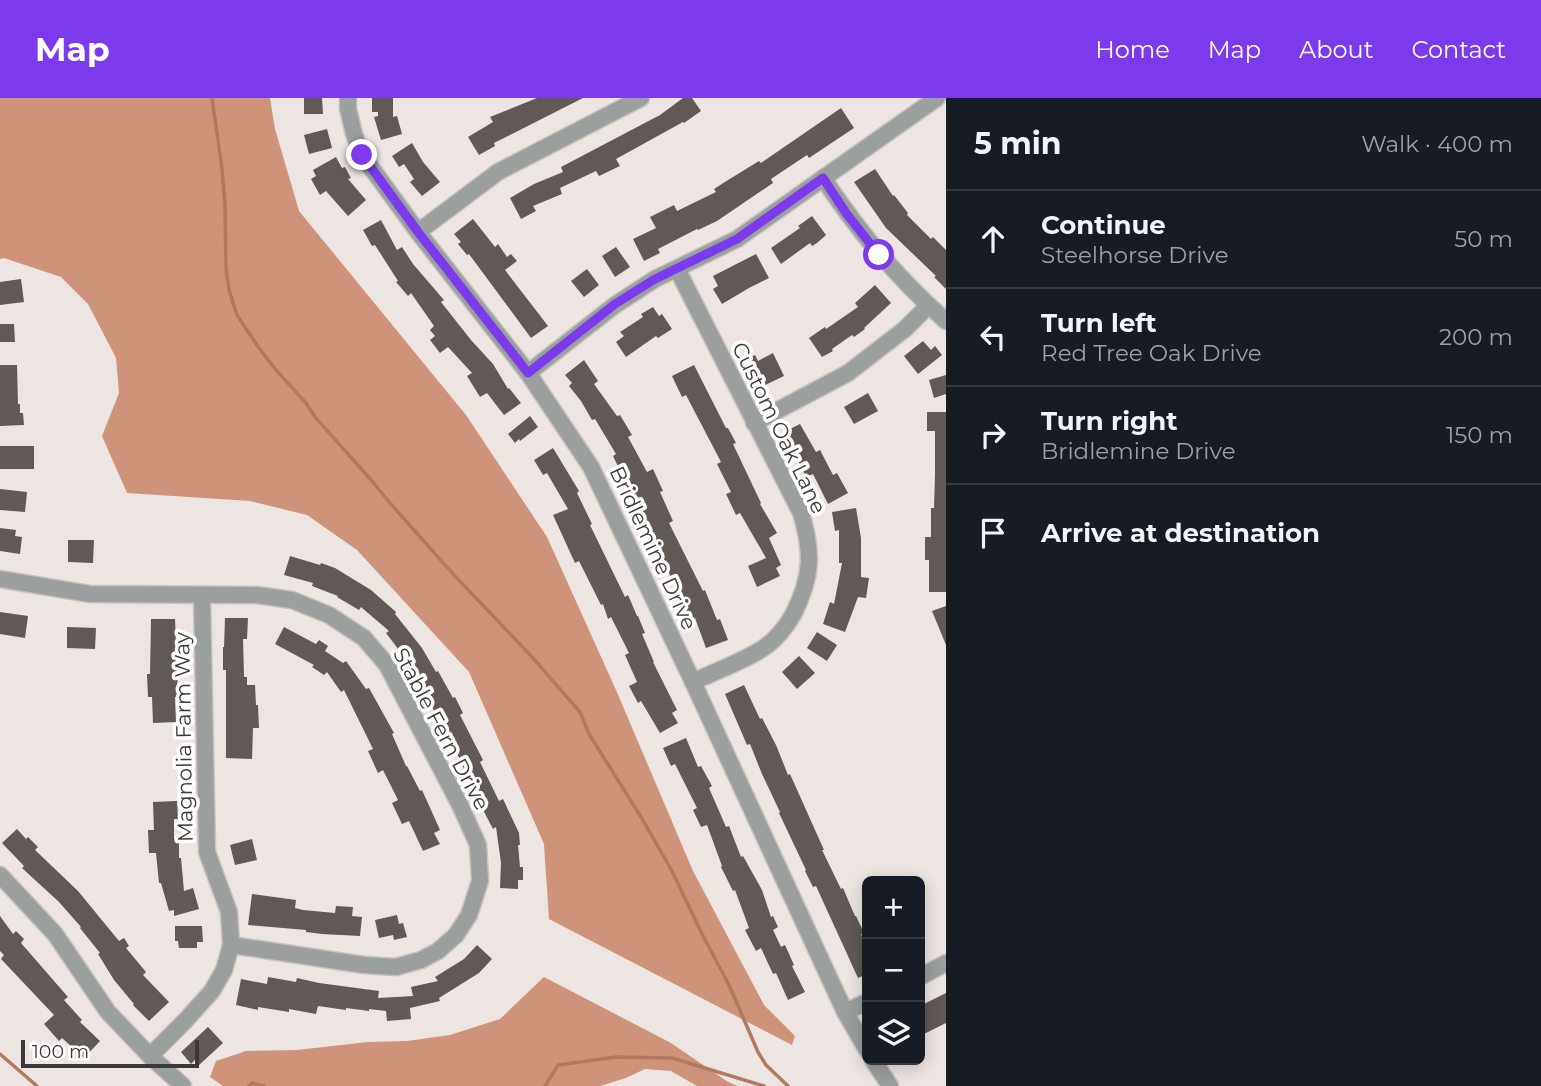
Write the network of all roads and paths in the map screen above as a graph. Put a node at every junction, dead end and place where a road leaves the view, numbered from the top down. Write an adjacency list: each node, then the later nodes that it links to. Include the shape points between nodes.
1 (348, 98): 5 (street, Bridlemine Drive, via 362,155)
2 (641, 98): 5 (street, via 498,172)
3 (937, 98): 4 (street)
4 (823, 178): 6 (street, via 737,239); 7 (street, via 879,255)
5 (418, 232): 9 (street, Bridlemine Drive)
6 (677, 269): 9 (street, via 615,304); 10 (street, Custom Oak Lane)
7 (928, 306): 8 (street); 10 (street, via 848,373)
8 (946, 321)
9 (528, 373): 13 (street, Bridlemine Drive, via 591,467)
10 (754, 423): 13 (street, Custom Oak Lane, via 805,525 809,570 804,593 787,626 764,649)
11 (0, 579): 12 (street, Stable Fern Drive, via 90,594)
12 (202, 595): 15 (street, Magnolia Farm Way, via 207,852 229,912); 15 (street, Stable Fern Drive, via 292,600 329,615 364,638 387,665 478,845 480,881 469,915 456,935 421,960 396,967 364,965)
13 (693, 682): 19 (street, Bridlemine Drive)
14 (0, 875): 21 (street, via 55,934 108,1012)
15 (231, 945): 21 (street, Magnolia Farm Way, via 212,991)
16 (946, 963): 17 (street)
17 (925, 974)
18 (862, 1004): 19 (street)
19 (845, 1012): 20 (street, Bridlemine Drive)
20 (862, 1041)
21 (150, 1056): 23 (street)
22 (876, 1065): 24 (street)
23 (183, 1086)
24 (890, 1086)

